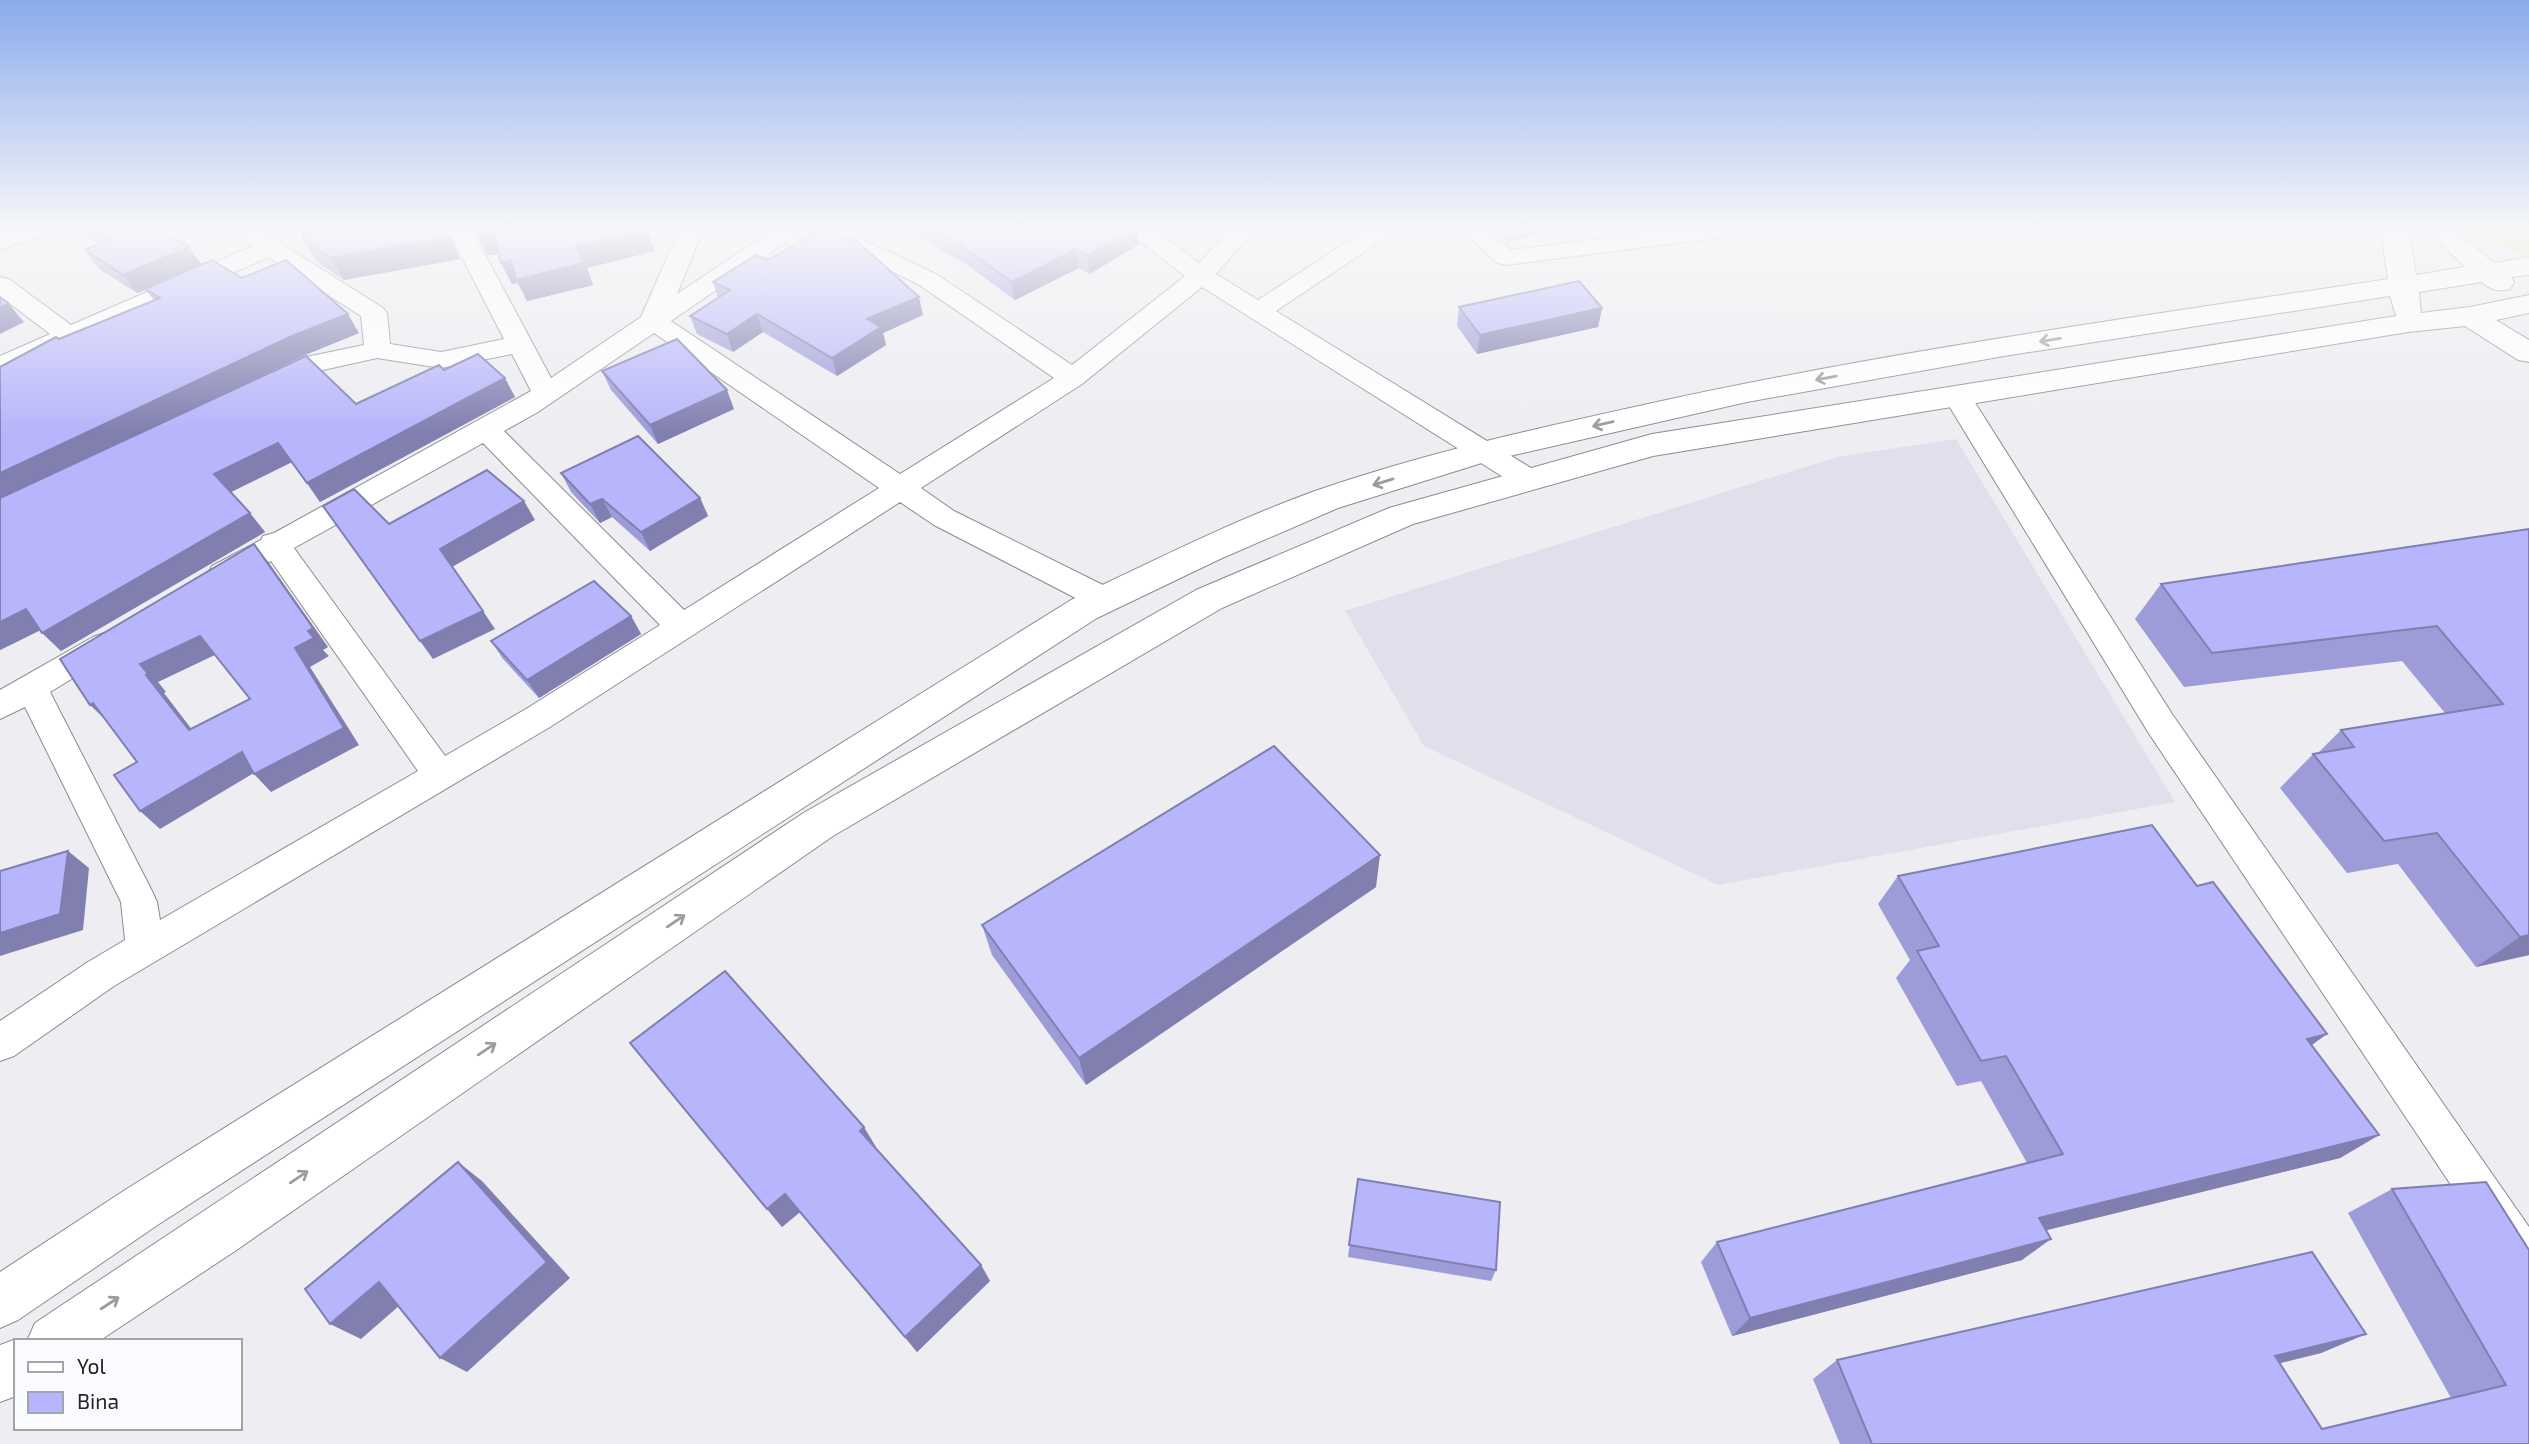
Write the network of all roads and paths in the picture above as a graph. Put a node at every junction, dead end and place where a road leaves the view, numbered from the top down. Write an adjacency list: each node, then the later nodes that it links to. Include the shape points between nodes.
1 (18, 297): 18 (street)
2 (157, 297): 18 (street)
3 (350, 297): 20 (street, via 374,313)
4 (495, 297): 19 (street)
5 (663, 297): 16 (street)
6 (687, 297): 16 (street)
7 (954, 297): 23 (street)
8 (1174, 297): 23 (street)
9 (1236, 297): 14 (street)
10 (1280, 297): 14 (street)
11 (2319, 297): 28 (main road, one-way to 28, via 1761,389)
12 (2405, 297): 17 (main road)
13 (2528, 304): 15 (main road)
14 (1259, 311): 28 (street)
15 (2470, 316): 17 (main road); 21 (main road)
16 (653, 320): 25 (street); 30 (street)
17 (2408, 323): 26 (main road)
18 (69, 336): 22 (street)
19 (520, 344): 20 (street, via 441,360); 25 (street)
20 (377, 349): 24 (street, via 315,363)
21 (2529, 353)
22 (0, 366)
23 (1073, 378): 30 (street)
24 (252, 394)
25 (546, 394): 27 (street)
26 (1956, 396): 29 (main road, via 1652,445); 41 (street, via 2160,723)
27 (486, 430): 31 (street); 34 (street)
28 (1483, 451): 29 (street); 33 (main road, one-way to 33, via 1326,500)
29 (1529, 480): 43 (main road, one-way to 29, via 819,824 903,774 1209,599 1401,516)
30 (901, 489): 33 (street, via 944,518); 34 (street)
31 (274, 543): 32 (street); 38 (street)
32 (205, 584)
33 (1104, 599): 42 (main road, via 947,694)
34 (681, 627): 38 (street)
35 (124, 633): 36 (street)
36 (32, 688): 37 (street); 39 (street, via 139,902)
37 (0, 706)
38 (440, 775): 39 (street)
39 (145, 948): 40 (street)
40 (0, 1042)
41 (2529, 1264)
42 (0, 1302)
43 (56, 1339)

